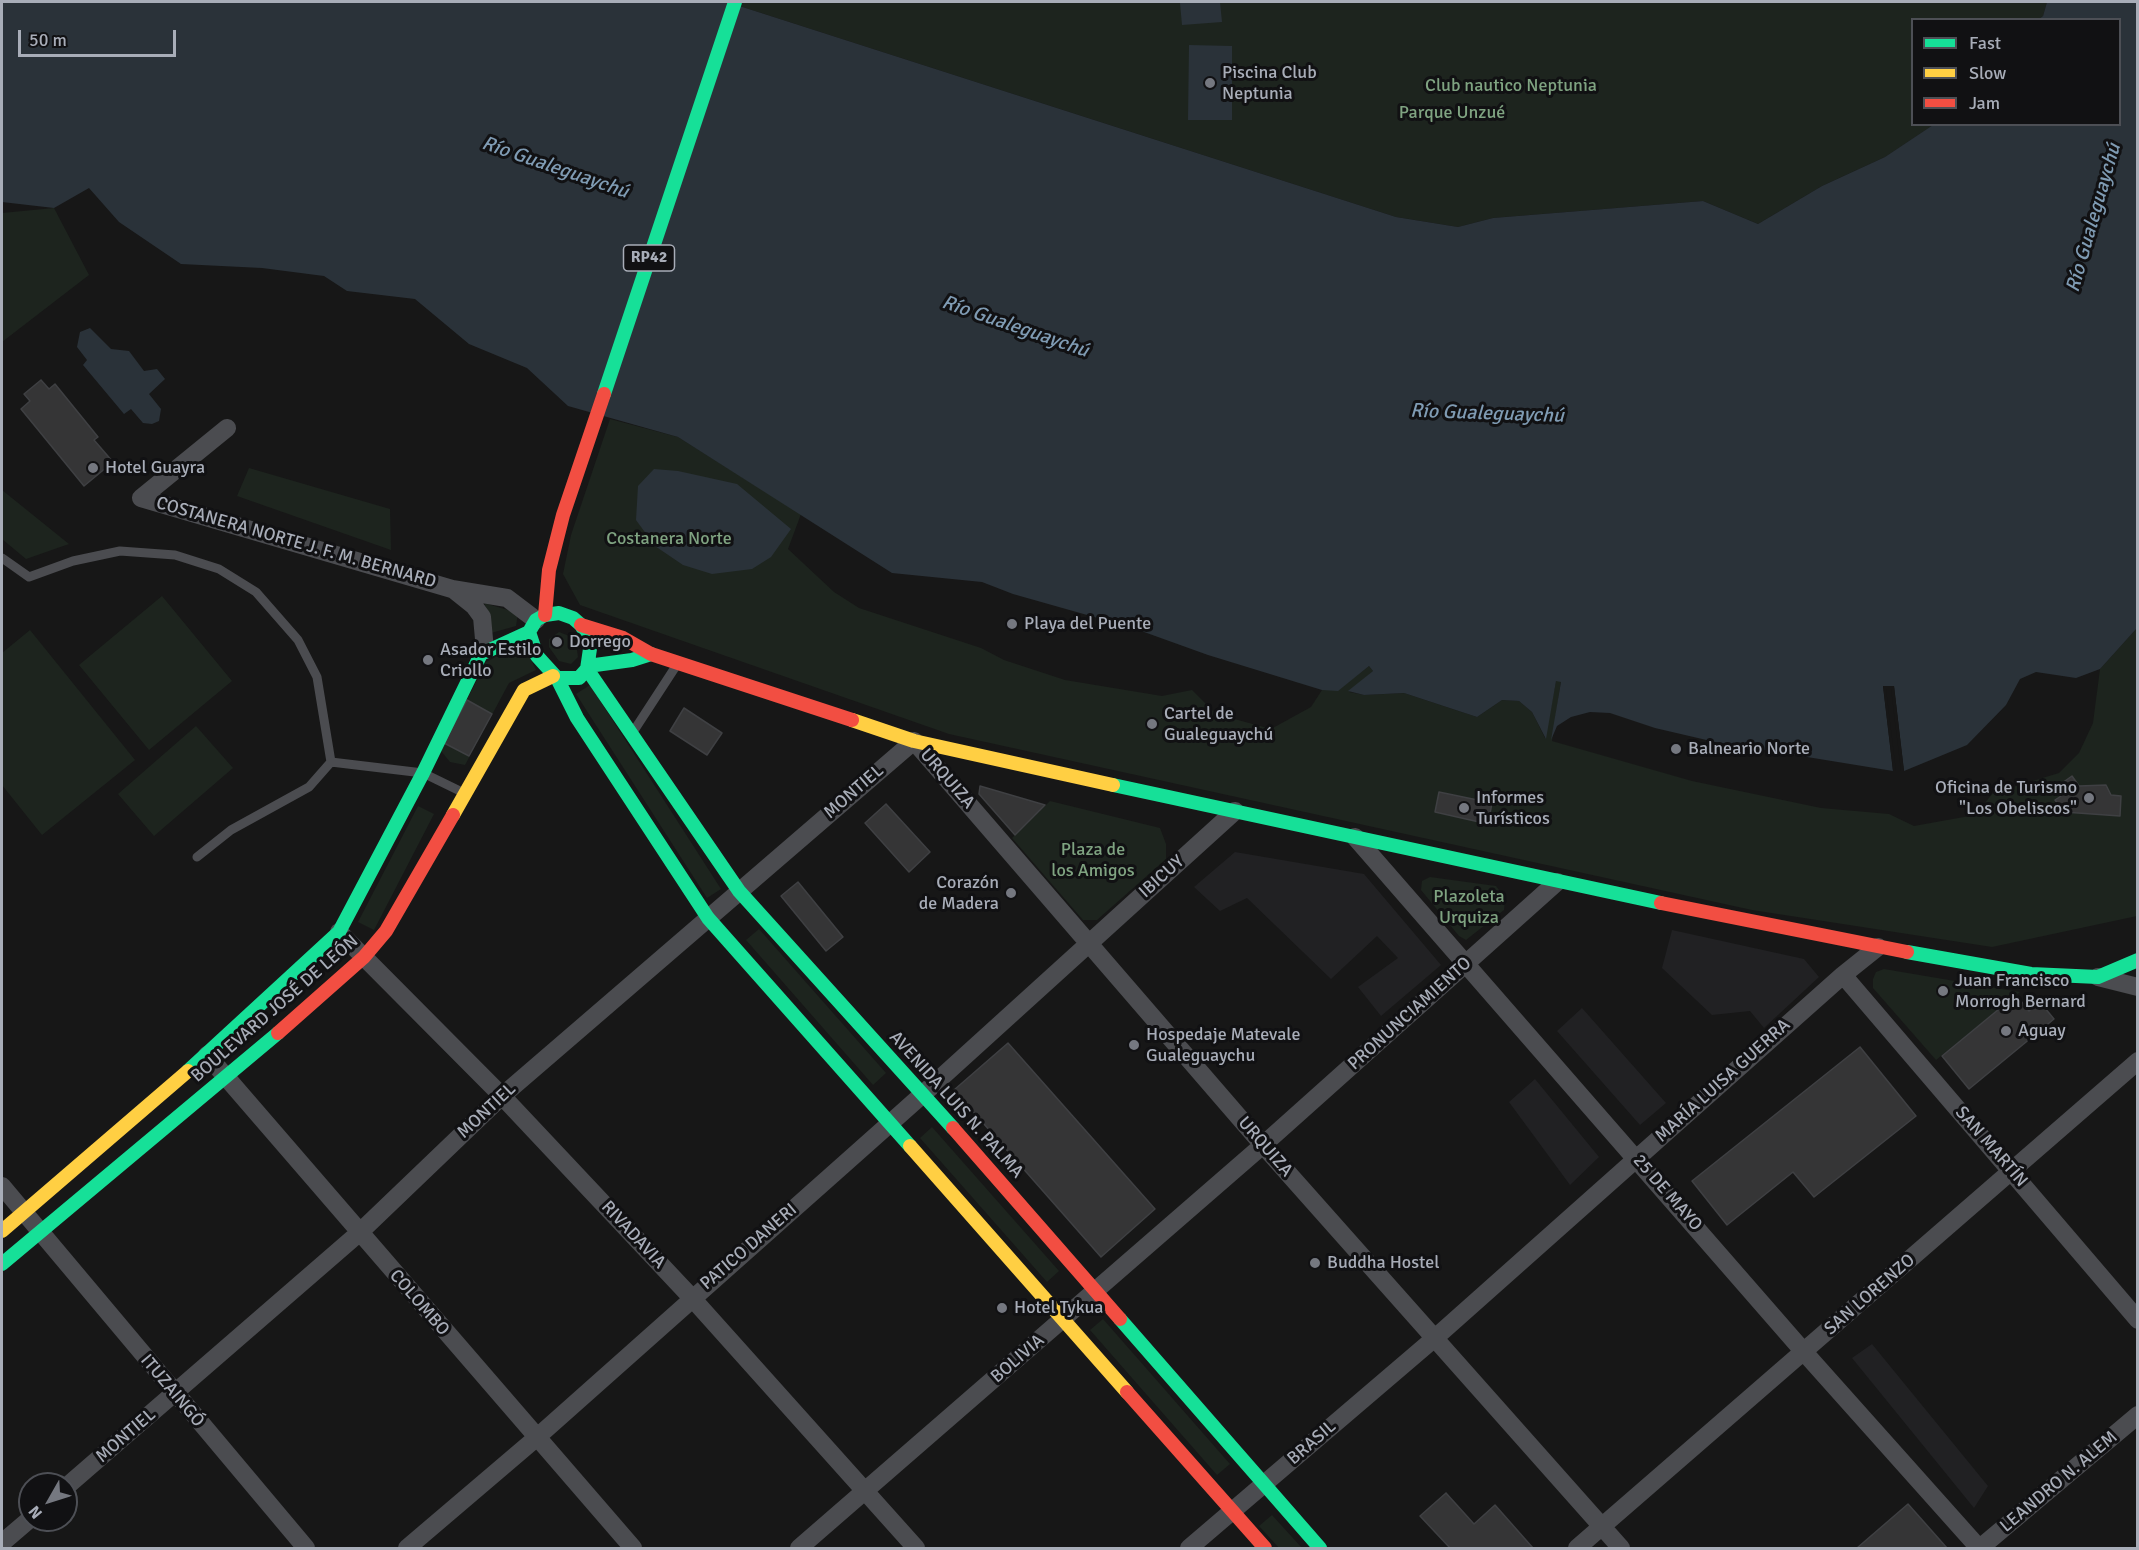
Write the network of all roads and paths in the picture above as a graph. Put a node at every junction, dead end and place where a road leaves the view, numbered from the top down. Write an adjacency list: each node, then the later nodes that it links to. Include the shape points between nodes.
1 (735, 2): 5 (main road, RP42, via 563,515)
2 (227, 428): 4 (street, COSTANERA NORTE J. F. M. BERNARD, via 141,498)
3 (2, 558): 14 (lane, via 28,577 73,561 120,551 175,555 219,568 255,592 298,640 317,677)
4 (452, 589): 5 (street, COSTANERA NORTE J. F. M. BERNARD, via 507,598); 7 (street, COSTANERA NORTE J. F. M. BERNARD, via 482,617)
5 (537, 622): 6 (main road, via 559,613); 7 (main road); 11 (main road, via 537,656)
6 (581, 625): 8 (main road, via 623,638); 10 (main road, via 591,642)
7 (485, 650): 15 (main road, BOULEVARD JOSÉ DE LEÓN)
8 (651, 654): 9 (main road); 10 (main road)
9 (678, 663): 12 (lane); 13 (main road)
10 (587, 667): 11 (main road, via 579,678 567,681); 12 (main road, AVENIDA LUIS N. PALMA)
11 (555, 677): 16 (main road, BOULEVARD JOSÉ DE LEÓN, via 524,690); 22 (main road, via 577,718)
12 (632, 734): 21 (main road, AVENIDA LUIS N. PALMA)
13 (914, 741): 17 (main road); 21 (street, MONTIEL); 24 (street, URQUIZA)
14 (332, 762): 15 (lane); 19 (lane, via 309,787 231,830)
15 (423, 773): 16 (lane); 23 (main road, BOULEVARD JOSÉ DE LEÓN)
16 (467, 794): 26 (main road, BOULEVARD JOSÉ DE LEÓN, via 386,931)
17 (1235, 811): 18 (main road); 24 (street, IBICUY)
18 (1354, 836): 20 (main road); 28 (street, 25 DE MAYO)
19 (197, 857)
20 (1557, 882): 25 (main road); 28 (street, PRONUNCIAMIENTO)
21 (739, 891): 22 (street, MONTIEL); 35 (main road, AVENIDA LUIS N. PALMA)
22 (708, 918): 36 (street, MONTIEL); 37 (main road)
23 (339, 932): 26 (street, RIVADAVIA); 32 (main road, BOULEVARD JOSÉ DE LEÓN)
24 (1088, 943): 35 (street, PATICO DANERI); 38 (street, URQUIZA)
25 (1878, 947): 29 (street, MARÍA LUISA GUERRA); 30 (main road, via 2031,974)
26 (364, 957): 34 (main road, BOULEVARD JOSÉ DE LEÓN); 36 (street, RIVADAVIA)
27 (2138, 960): 30 (main road)
28 (1467, 964): 38 (street, PRONUNCIAMIENTO); 39 (street, 25 DE MAYO)
29 (1843, 975): 39 (street, MARÍA LUISA GUERRA); 40 (street, SAN MARTÍN)
30 (2098, 977): 31 (street)
31 (2138, 987)
32 (207, 1055): 34 (street, COLOMBO); 42 (main road, BOULEVARD JOSÉ DE LEÓN)
33 (2138, 1061): 40 (street, SAN LORENZO)
34 (226, 1078): 44 (main road, BOULEVARD JOSÉ DE LEÓN); 45 (street, COLOMBO)
35 (923, 1094): 37 (street, PATICO DANERI); 47 (main road, AVENIDA LUIS N. PALMA)
36 (502, 1096): 45 (street, MONTIEL); 48 (street, RIVADAVIA)
37 (890, 1124): 48 (street, PATICO DANERI); 49 (main road)
38 (1263, 1145): 47 (street, BOLIVIA); 51 (street, URQUIZA)
39 (1637, 1158): 51 (street, MARÍA LUISA GUERRA); 52 (street, 25 DE MAYO)
40 (2012, 1171): 50 (street, SAN MARTÍN); 52 (street, SAN LORENZO)
41 (2, 1186): 42 (street, ITUZAINGÓ)
42 (24, 1212): 43 (main road, BOULEVARD JOSÉ DE LEÓN); 44 (street, ITUZAINGÓ)
43 (2, 1231)
44 (41, 1231): 46 (main road, BOULEVARD JOSÉ DE LEÓN); 53 (street, ITUZAINGÓ)
45 (359, 1233): 53 (street, MONTIEL); 55 (street, COLOMBO)
46 (2, 1264)
47 (1096, 1291): 49 (street, BOLIVIA); 57 (main road, AVENIDA LUIS N. PALMA)
48 (692, 1298): 55 (street, PATICO DANERI); 58 (street, RIVADAVIA)
49 (1062, 1320): 58 (street, BOLIVIA); 59 (main road)
50 (2138, 1320)
51 (1436, 1337): 57 (street, BRASIL); 60 (street, URQUIZA)
52 (1804, 1352): 60 (street, SAN LORENZO); 73 (street, 25 DE MAYO)
53 (174, 1394): 56 (street, MONTIEL); 63 (street, ITUZAINGÓ)
54 (2138, 1415): 73 (street, LEANDRO N. ALEM)
55 (536, 1438): 64 (street, PATICO DANERI); 65 (street, COLOMBO)
56 (78, 1477)
57 (1265, 1483): 59 (street, BRASIL); 70 (main road, AVENIDA LUIS N. PALMA)
58 (865, 1491): 66 (street, BOLIVIA); 67 (street, RIVADAVIA)
59 (1232, 1511): 68 (street, BRASIL); 69 (main road)
60 (1602, 1527): 71 (street, SAN LORENZO); 72 (street, URQUIZA)
61 (18, 1529): 62 (street)
62 (2, 1543)
63 (306, 1548)
64 (407, 1548)
65 (633, 1548)
66 (799, 1548)
67 (916, 1548)
68 (1189, 1548)
69 (1265, 1548)
70 (1320, 1548)
71 (1577, 1548)
72 (1621, 1548)
73 (1980, 1548)

